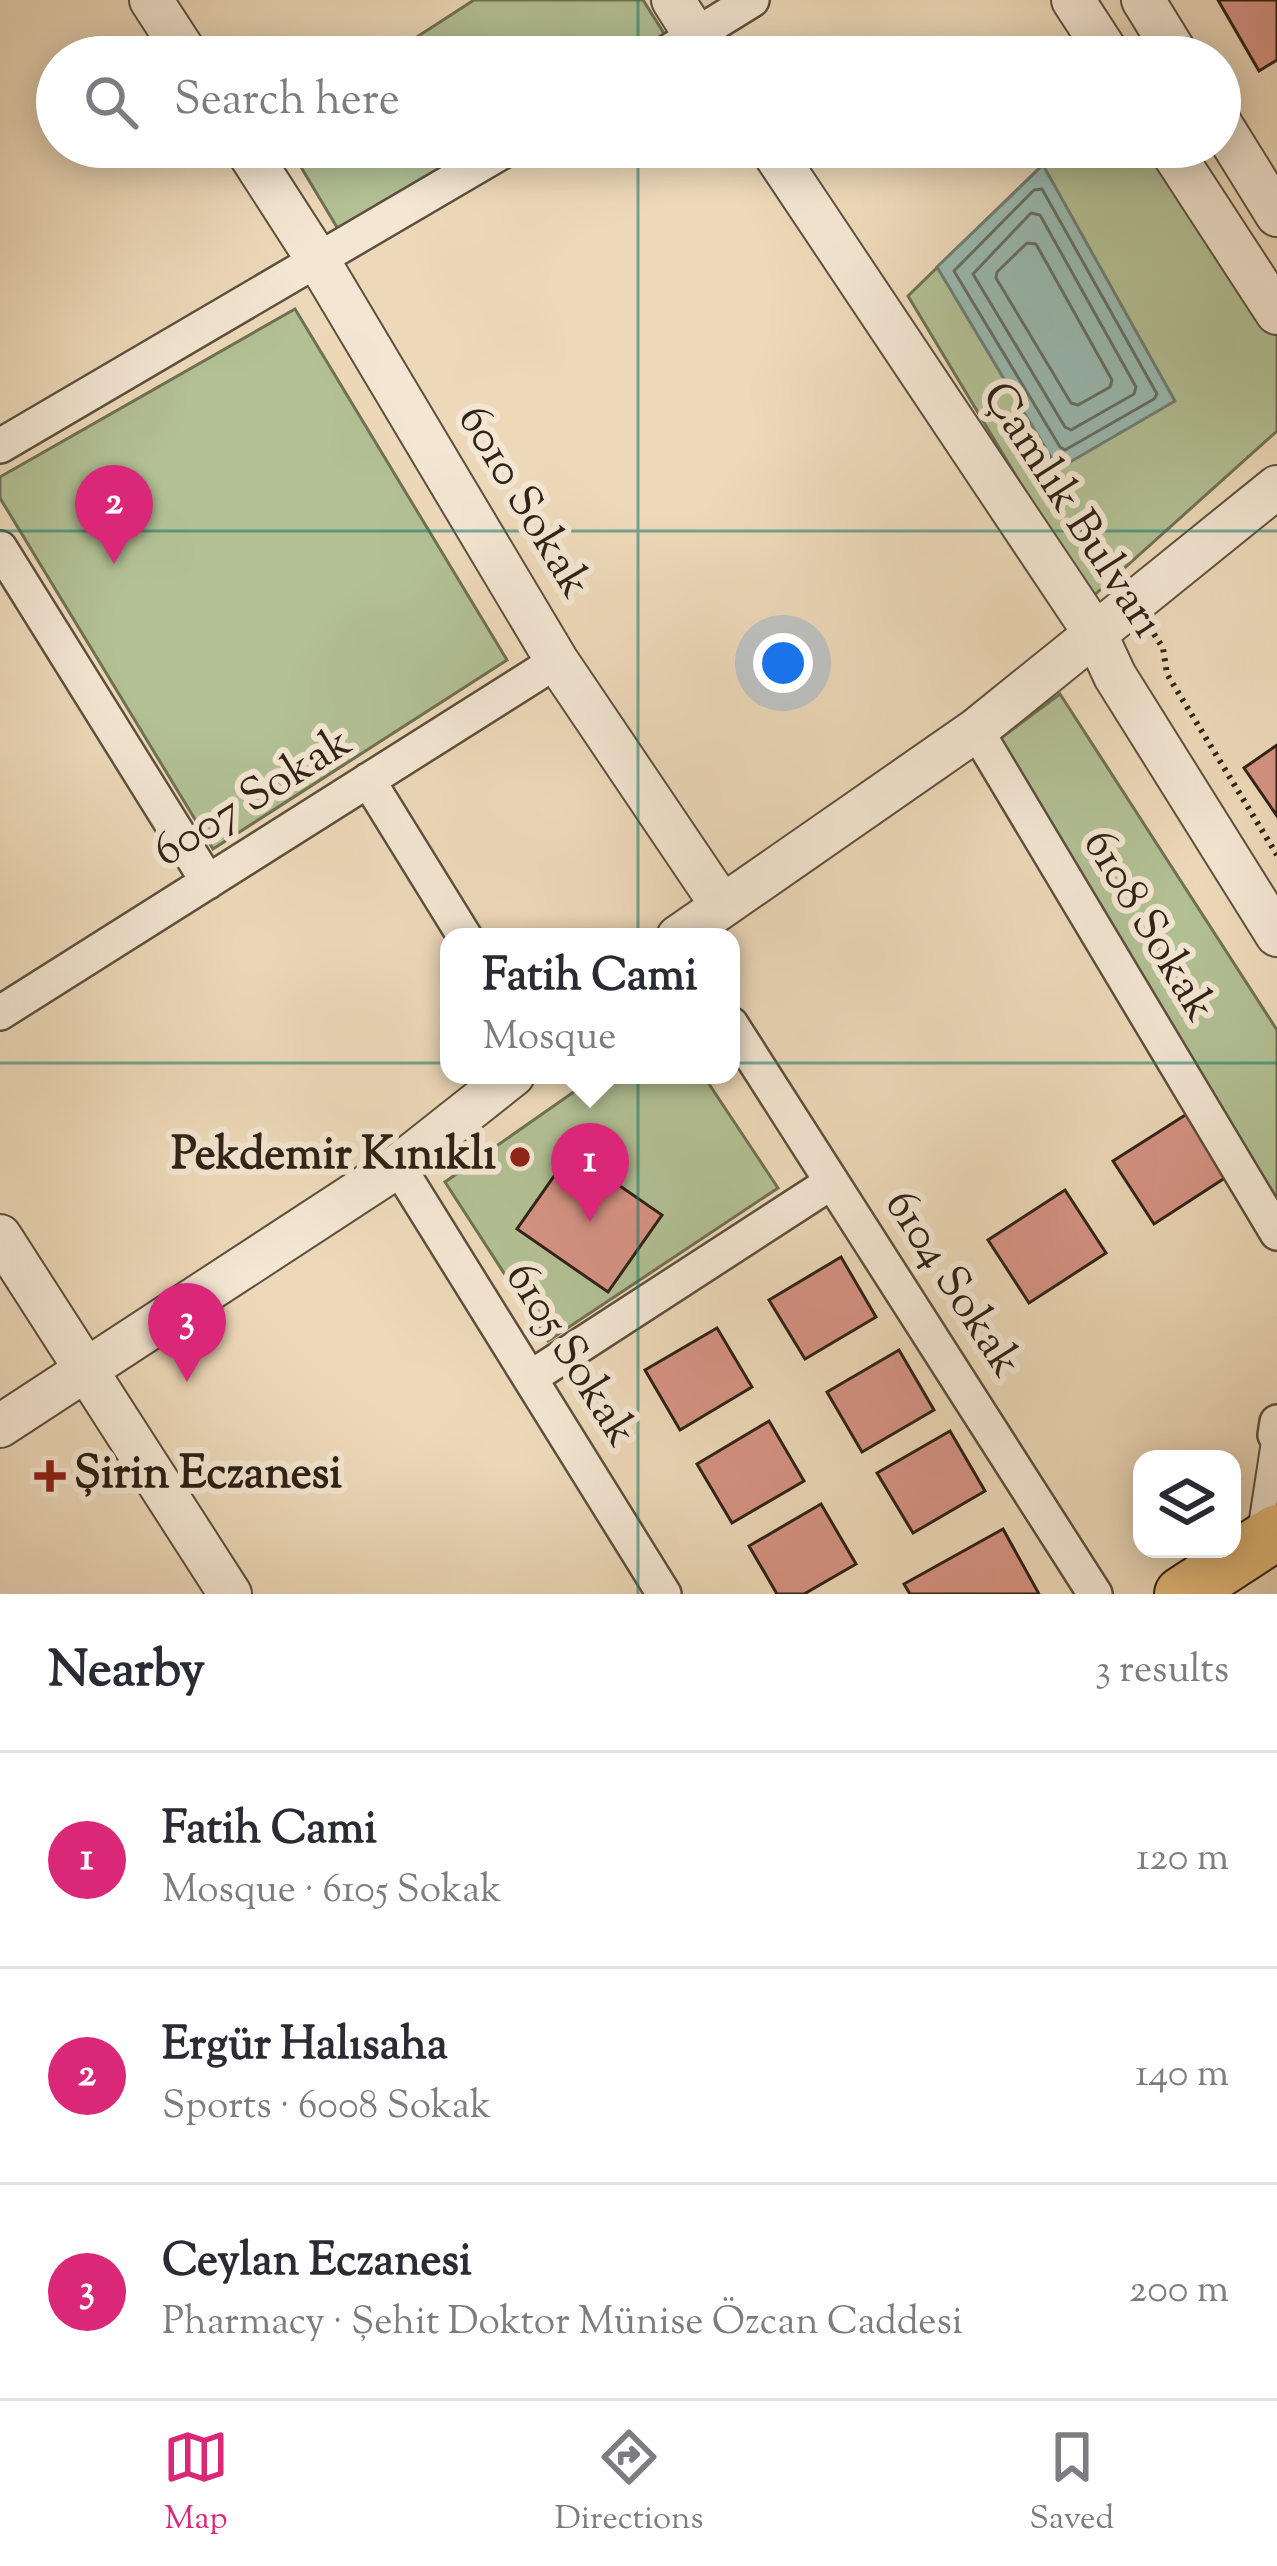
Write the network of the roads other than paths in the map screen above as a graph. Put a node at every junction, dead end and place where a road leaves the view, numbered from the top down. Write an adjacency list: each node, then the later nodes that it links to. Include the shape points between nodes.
1 (151, 0): 6 (street)
2 (673, 0): 7 (street)
3 (752, 0): 8 (street)
4 (1073, 0): 9 (street)
5 (1143, 0): 10 (street)
6 (174, 36)
7 (684, 36)
8 (706, 36)
9 (1096, 36)
10 (1165, 36)
11 (1241, 157): 16 (street)
12 (259, 168): 17 (street, 6010 Sokak)
13 (475, 168): 17 (street)
14 (784, 168): 22 (street, Çamlık Bulvarı)
15 (1183, 168): 18 (street)
16 (1277, 214)
17 (319, 262): 19 (street); 23 (street, 6010 Sokak)
18 (1277, 313)
19 (0, 446)
20 (1277, 488): 22 (street)
21 (0, 548): 26 (street)
22 (1096, 635): 24 (street); 27 (street, via 1135,670); 31 (street, Çamlık Bulvarı)
23 (557, 661): 25 (street, 6007 Sokak); 28 (street, 6010 Sokak)
24 (976, 730): 28 (street); 37 (street, 6108 Sokak)
25 (368, 780): 26 (street, 6007 Sokak); 29 (street)
26 (208, 882): 32 (street, 6007 Sokak)
27 (1277, 883)
28 (721, 904): 30 (street)
29 (458, 928)
30 (689, 928)
31 (1277, 935)
32 (0, 1013)
33 (740, 1038): 36 (street, 6104 Sokak)
34 (502, 1084): 35 (street)
35 (398, 1166): 39 (street); 40 (street, 6105 Sokak)
36 (832, 1182): 40 (street); 46 (street, 6104 Sokak)
37 (1277, 1233)
38 (0, 1236): 39 (street)
39 (84, 1372): 41 (street); 44 (street)
40 (530, 1378): 45 (street, 6105 Sokak)
41 (0, 1426)
42 (1276, 1428): 43 (street)
43 (1268, 1538): 47 (main road)
44 (230, 1594)
45 (664, 1594)
46 (1095, 1594)
47 (1182, 1594)

